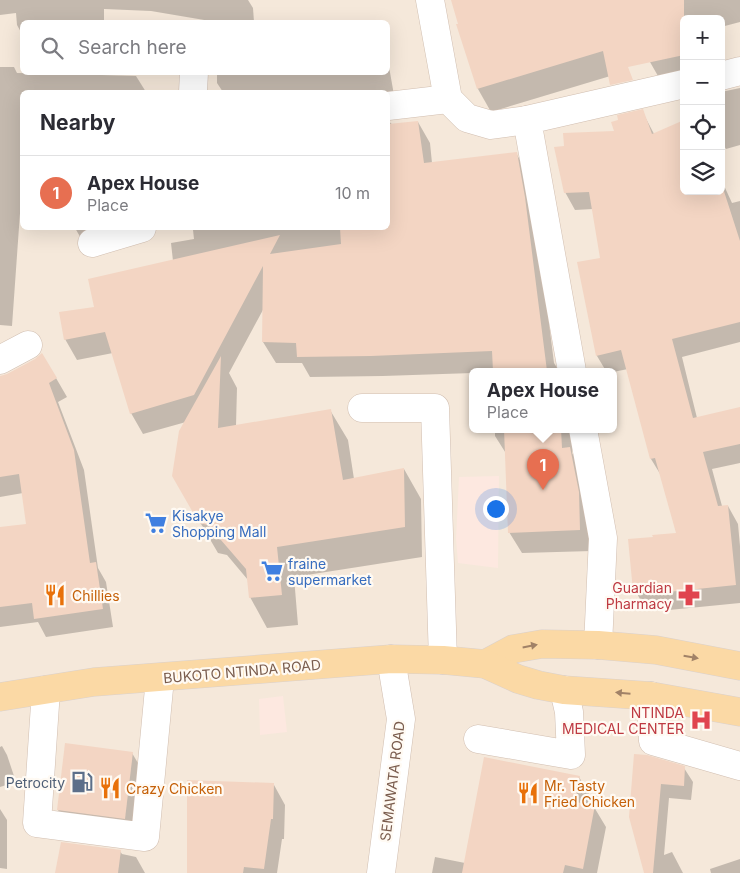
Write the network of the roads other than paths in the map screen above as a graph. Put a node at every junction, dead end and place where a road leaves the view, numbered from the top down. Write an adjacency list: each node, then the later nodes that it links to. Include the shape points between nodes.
1 (430, 0): 7 (street)
2 (740, 71): 4 (street)
3 (194, 75): 6 (street)
4 (725, 75)
5 (680, 85): 9 (street)
6 (193, 90)
7 (448, 99): 8 (street); 9 (street, via 467,118 491,125)
8 (390, 106)
9 (527, 120): 14 (street)
10 (135, 230): 11 (street)
11 (92, 243)
12 (28, 346): 13 (street)
13 (0, 360)
14 (571, 368)
15 (362, 408): 19 (street, via 435,408)
16 (584, 433): 17 (street, via 603,538)
17 (598, 645): 20 (main road, one-way to 17, via 513,649 542,644); 21 (main road, one-way to 21, via 656,650)
18 (391, 659): 19 (main road, BUKOTO NTINDA ROAD); 22 (main road, BUKOTO NTINDA ROAD); 30 (street, SEMAWATA ROAD, via 401,719)
19 (443, 660): 20 (main road, BUKOTO NTINDA ROAD)
20 (485, 664): 24 (main road, BUKOTO NTINDA ROAD, via 518,679)
21 (740, 666)
22 (160, 678): 23 (main road, BUKOTO NTINDA ROAD, via 94,682); 23 (street, via 145,837 38,823)
23 (46, 690): 26 (main road, BUKOTO NTINDA ROAD)
24 (564, 690): 25 (main road, BUKOTO NTINDA ROAD, one-way to 24); 28 (street, via 572,755)
25 (651, 696): 27 (main road, BUKOTO NTINDA ROAD); 29 (street, via 653,742)
26 (0, 697)
27 (740, 712)
28 (478, 739)
29 (740, 766)
30 (381, 873)

